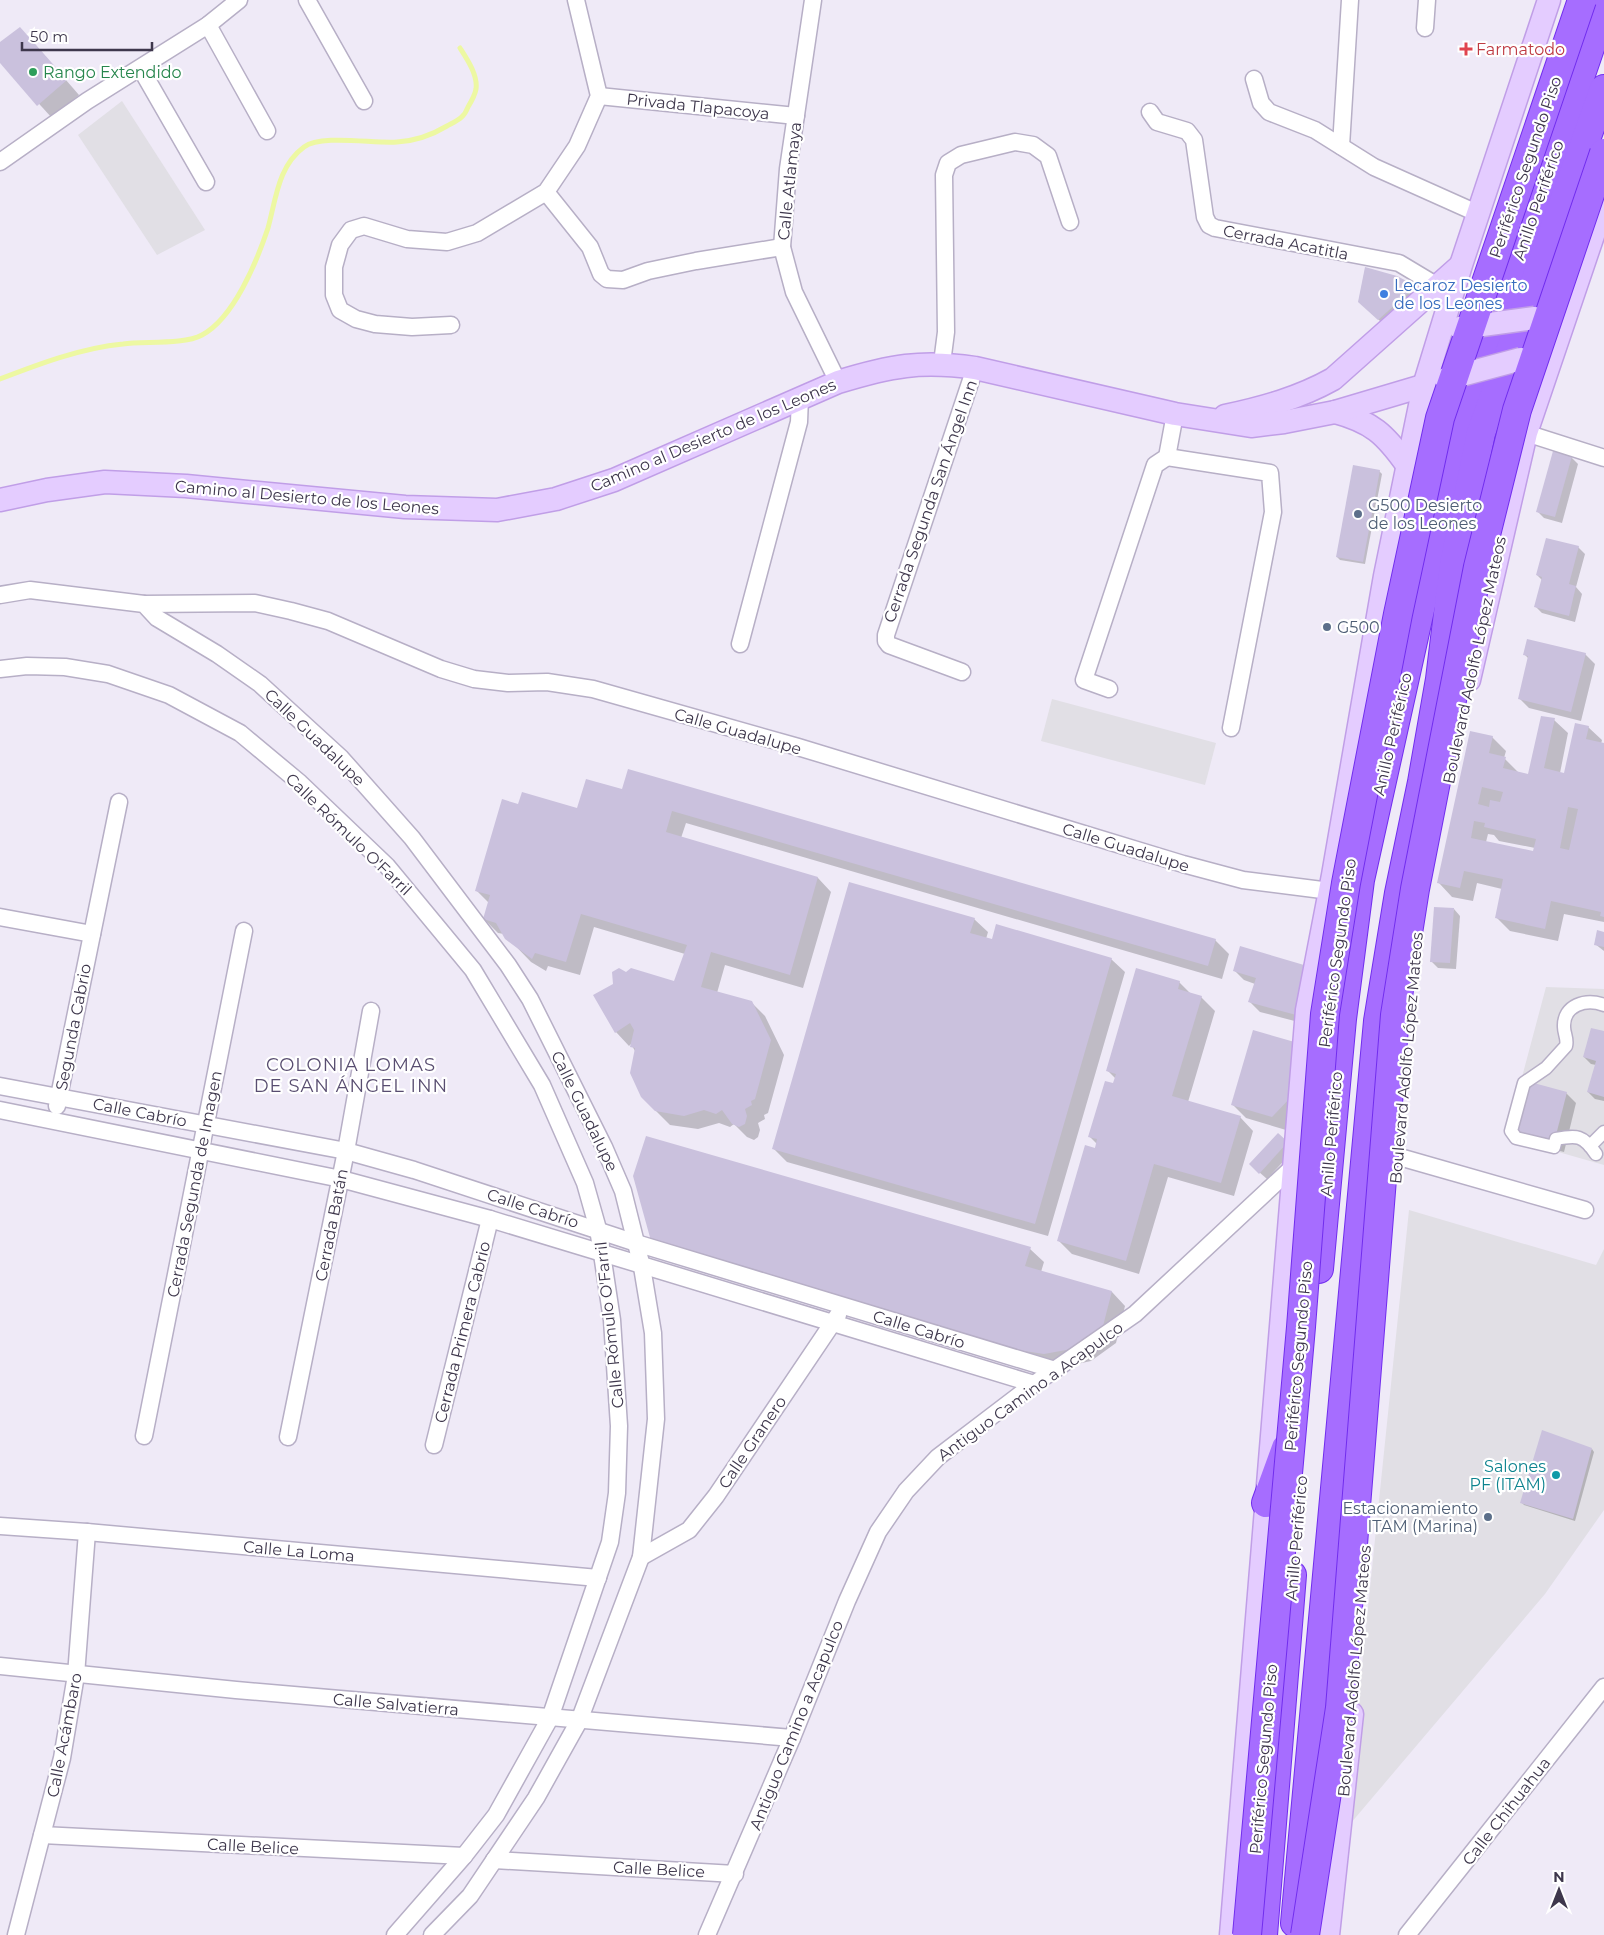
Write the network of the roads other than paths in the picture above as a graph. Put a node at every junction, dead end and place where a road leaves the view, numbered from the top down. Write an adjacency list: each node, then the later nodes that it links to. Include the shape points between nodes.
1 (239, 0): 10 (street)
2 (307, 0): 16 (street)
3 (576, 0): 15 (street)
4 (813, 0): 18 (street, Calle Atlamaya)
5 (1350, 0): 20 (street)
6 (1427, 0): 11 (street)
7 (1549, 0): 26 (main road)
8 (1582, 0): 113 (highway, Periférico Segundo Piso, bridge, via 1440,418 1346,883 1325,1014)
9 (1604, 7): 59 (highway, Anillo Periférico, via 1462,425)
10 (208, 25): 12 (street); 19 (street)
11 (1425, 28)
12 (141, 69): 22 (street); 23 (street)
13 (1254, 79): 20 (street, via 1261,103 1269,112 1315,130)
14 (1604, 89): 54 (highway, Anillo Periférico, via 1481,433 1454,564)
15 (599, 96): 18 (street, Privada Tlapacoya); 24 (street, via 577,146)
16 (364, 101)
17 (1150, 112): 30 (street, Cerrada Acatitla, via 1157,122 1187,131 1194,140 1205,217 1209,225 1398,264)
18 (796, 116): 28 (street, Calle Atlamaya)
19 (267, 130)
20 (1340, 146): 26 (street, via 1374,167)
21 (1604, 152): 116 (highway, bridge, via 1517,410 1478,567 1415,889 1395,1016 1340,1708)
22 (0, 162)
23 (206, 182)
24 (546, 192): 28 (street, via 590,246 601,274 607,279 623,280 696,261); 32 (street, via 477,233 447,242 407,239 364,226 351,230 340,245 334,268 334,295 340,310 356,319 376,324)
25 (1604, 203): 31 (main road, Boulevard Adolfo López Mateos)
26 (1479, 214): 29 (main road)
27 (1070, 222): 35 (street, via 1048,156 1033,145 1016,142 961,155 948,163 944,175 946,332)
28 (782, 247): 37 (street, Calle Atlamaya, via 794,292)
29 (1461, 265): 30 (main road, Camino al Desierto de los Leones); 33 (main road)
30 (1439, 287): 42 (main road, Camino al Desierto de los Leones, via 1333,379 1286,401)
31 (1564, 315): 33 (main road, bridge); 34 (main road, Boulevard Adolfo López Mateos)
32 (451, 326)
33 (1451, 329): 38 (main road)
34 (1553, 351): 38 (main road, Camino al Desierto de los Leones, bridge); 43 (main road, Boulevard Adolfo López Mateos)
35 (942, 363): 36 (main road, Camino al Desierto de los Leones); 37 (main road, Camino al Desierto de los Leones, via 907,364)
36 (975, 368): 41 (main road, Camino al Desierto de los Leones); 53 (street, Cerrada Segunda San Ángel Inn, via 886,636 889,646)
37 (838, 382): 39 (main road, Camino al Desierto de los Leones)
38 (1424, 386): 40 (main road, Camino al Desierto de los Leones); 46 (main road)
39 (800, 397): 47 (main road, Camino al Desierto de los Leones, via 614,480 556,498 497,510 405,507 186,486 105,482); 51 (street, via 799,422)
40 (1335, 412): 42 (main road, Camino al Desierto de los Leones, via 1251,426); 46 (main road, via 1374,427 1391,441)
41 (1175, 414): 42 (main road, Camino al Desierto de los Leones); 44 (street)
42 (1214, 418)
43 (1526, 432): 45 (street); 74 (main road, Boulevard Adolfo López Mateos, via 1420,906)
44 (1167, 457): 55 (street, via 1155,465 1084,680); 56 (street, via 1270,473 1273,512)
45 (1604, 458)
46 (1407, 465): 60 (main road)
47 (0, 500)
48 (0, 595): 49 (street, Calle Guadalupe, via 30,590)
49 (144, 604): 60 (street, Calle Guadalupe, via 254,603 291,611 328,620 441,669 474,679 508,683 547,682 593,689 798,747 1191,866 1243,880); 80 (street, Calle Guadalupe, via 157,618 260,684 341,758 412,838 530,999 604,1147 623,1191)
50 (1450, 636): 54 (highway)
51 (740, 644)
52 (0, 669): 79 (street, Calle Rómulo O'Farril, via 65,667 108,674 169,695 240,733 300,783 387,866 473,970 542,1085 585,1183)
53 (962, 672)
54 (1440, 679): 83 (highway, Anillo Periférico, via 1398,894 1378,1021)
55 (1109, 689)
56 (1231, 728)
57 (119, 802): 63 (street, Segunda Cabrio)
58 (1363, 834): 59 (highway)
59 (1360, 880): 88 (highway, Anillo Periférico, via 1342,1019)
60 (1330, 892): 75 (main road, via 1307,1010)
61 (0, 917): 63 (street)
62 (244, 931): 70 (street, Cerrada Segunda de Imagen)
63 (92, 934): 67 (street, Segunda Cabrio)
64 (1604, 1005): 71 (street, via 1578,1004 1567,1013 1563,1025 1566,1046 1546,1068 1524,1083 1511,1131 1516,1138 1554,1147 1556,1139 1582,1138 1593,1150)
65 (371, 1012): 73 (street, Cerrada Batán)
66 (0, 1086): 67 (street, Calle Cabrío)
67 (59, 1097): 69 (street, Segunda Cabrio); 70 (street, Calle Cabrío)
68 (0, 1110): 69 (street, Calle Cabrío)
69 (53, 1120): 72 (street, Calle Cabrío)
70 (206, 1124): 72 (street, Cerrada Segunda de Imagen); 73 (street, Calle Cabrío)
71 (1604, 1132)
72 (200, 1149): 76 (street, Calle Cabrío); 90 (street, Cerrada Segunda de Imagen)
73 (346, 1151): 76 (street, Cerrada Batán); 79 (street, Calle Cabrío)
74 (1396, 1156): 77 (street); 89 (main road, Boulevard Adolfo López Mateos)
75 (1294, 1166): 86 (street, Antiguo Camino a Acapulco, via 1135,1314); 93 (main road)
76 (341, 1178): 78 (street, Calle Cabrío); 91 (street, Cerrada Batán)
77 (1585, 1210)
78 (490, 1219): 81 (street, Calle Cabrío); 92 (street, Cerrada Primera Cabrio)
79 (598, 1229): 80 (street, Calle Cabrío); 81 (street, Calle Rómulo O'Farril)
80 (636, 1243): 82 (street); 84 (street, Calle Cabrío)
81 (602, 1254): 82 (street, Calle Cabrío); 97 (street, Calle Rómulo O'Farril, via 612,1320 619,1426 617,1493 610,1542)
82 (642, 1267): 85 (street, Calle Cabrío); 96 (street, via 653,1333 656,1419)
83 (1355, 1271): 89 (highway); 115 (highway, Anillo Periférico)
84 (844, 1306): 85 (street, Calle Granero); 86 (street, Calle Cabrío)
85 (832, 1324): 87 (street, Calle Cabrío); 96 (street, Calle Granero, via 716,1496 688,1530)
86 (1055, 1370): 87 (street, Antiguo Camino a Acapulco)
87 (1034, 1384): 103 (street, Antiguo Camino a Acapulco, via 938,1457 906,1491 887,1518 846,1601)
88 (1310, 1384): 93 (highway); 114 (highway, Anillo Periférico)
89 (1377, 1394): 117 (main road, Boulevard Adolfo López Mateos, via 1351,1716)
90 (144, 1436)
91 (288, 1437)
92 (434, 1445)
93 (1266, 1504): 112 (main road)
94 (0, 1526): 95 (street, Calle La Loma)
95 (88, 1532): 97 (street, Calle La Loma); 99 (street, Calle Acámbaro)
96 (641, 1557): 102 (street)
97 (598, 1578): 101 (street, Calle Rómulo O'Farril)
98 (0, 1666): 99 (street, Calle Salvatierra)
99 (76, 1675): 101 (street, Calle Salvatierra); 104 (street, Calle Acámbaro, via 62,1758)
100 (1604, 1687): 118 (street, Calle Chihuahua)
101 (550, 1718): 102 (street, Calle Salvatierra); 105 (street, Calle Rómulo O'Farril, via 496,1815)
102 (579, 1721): 103 (street, Calle Salvatierra); 106 (street, via 536,1798)
103 (792, 1738): 107 (street, Antiguo Camino a Acapulco)
104 (42, 1835): 105 (street, Calle Belice); 108 (street, Calle Acámbaro)
105 (464, 1856): 109 (street, Calle Rómulo O'Farril)
106 (494, 1860): 107 (street, Calle Belice); 110 (street, via 470,1896)
107 (735, 1874): 111 (street, Antiguo Camino a Acapulco)
108 (16, 1935)
109 (394, 1935)
110 (432, 1935)
111 (707, 1935)
112 (1230, 1935)
113 (1247, 1935)
114 (1263, 1935)
115 (1294, 1935)
116 (1305, 1935)
117 (1328, 1935)
118 (1407, 1935)

